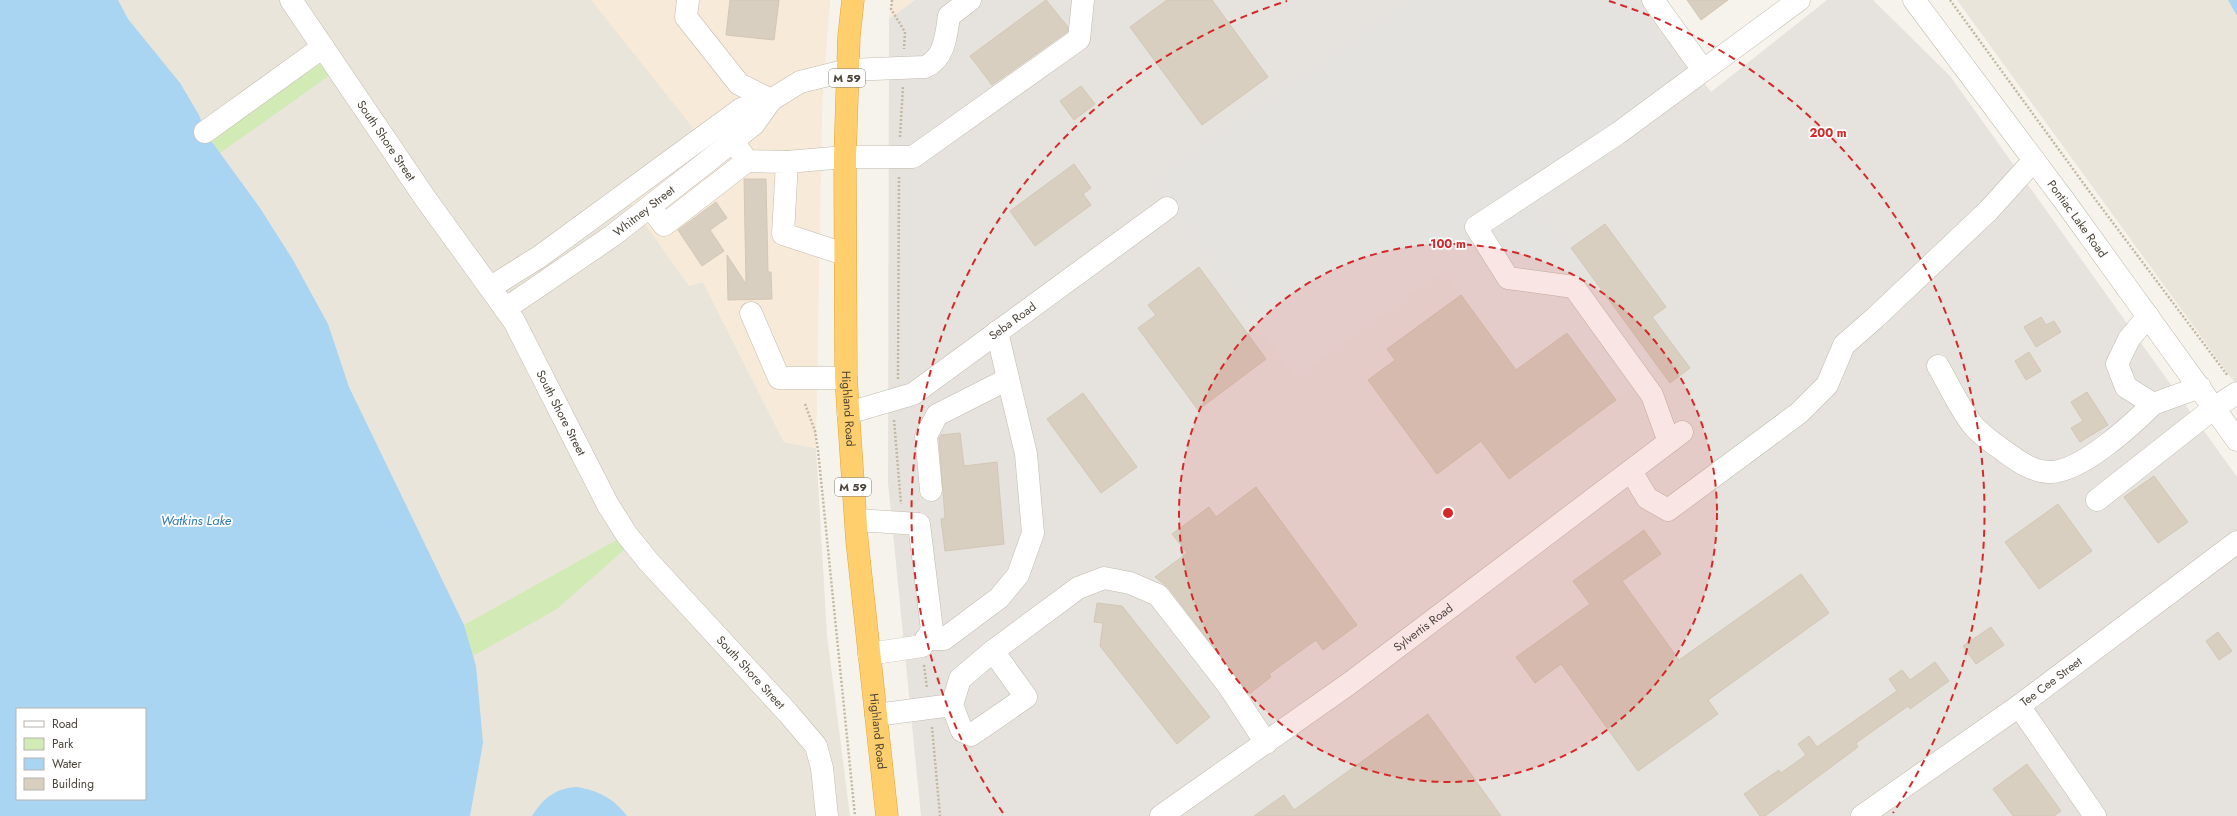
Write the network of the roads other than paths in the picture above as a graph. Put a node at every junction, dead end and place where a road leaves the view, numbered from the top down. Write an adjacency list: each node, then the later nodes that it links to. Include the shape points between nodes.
1 (291, 0): 9 (street, South Shore Street)
2 (688, 0): 12 (street, via 686,17 711,51 739,84)
3 (853, 0): 10 (highway, Highland Road / M 59)
4 (970, 0): 10 (street, Whitney Street, via 949,16 944,46 938,58 925,67)
5 (1084, 0): 15 (street, via 1079,39 913,157)
6 (1653, 0): 11 (street)
7 (1914, 0): 16 (street, Pontiac Lake Road)
8 (1796, 1): 11 (street)
9 (323, 47): 13 (street); 25 (street, South Shore Street, via 425,198)
10 (848, 70): 12 (street, Whitney Street, via 800,82); 15 (highway, Highland Road / M 59)
11 (1703, 70): 41 (street, Sylvertis Road, via 1617,134 1476,227 1508,278 1574,287 1652,395 1676,437)
12 (770, 100): 14 (street, Whitney Street, via 754,124); 19 (street, Whitney Street, via 741,109)
13 (205, 132)
14 (733, 142): 17 (street); 21 (street, Whitney Street)
15 (845, 157): 18 (street); 23 (highway, Highland Road / M 59)
16 (2034, 160): 28 (street, Pontiac Lake Road); 41 (street, via 1989,210 1844,344 1828,385 1799,413 1668,510 1647,498)
17 (747, 161): 18 (street); 21 (street, via 664,225)
18 (787, 162): 23 (street, via 783,234)
19 (629, 191): 21 (street); 22 (street, Whitney Street)
20 (1166, 208): 29 (street, Seba Road)
21 (647, 209): 24 (street, Whitney Street)
22 (564, 239): 24 (street); 25 (street, Whitney Street)
23 (844, 254): 31 (highway, Highland Road / M 59)
24 (578, 259): 26 (street, Whitney Street)
25 (491, 287): 26 (street, South Shore Street)
26 (505, 309): 53 (street, South Shore Street, via 514,321 608,505 627,535 816,746 822,768)
27 (751, 313): 31 (street, via 779,378)
28 (2148, 316): 34 (street, Pontiac Lake Road); 36 (street, via 2129,338 2117,364 2126,387)
29 (997, 332): 32 (street); 33 (street, Seba Road)
30 (1938, 366): 36 (street, via 1972,424 2021,463 2036,470 2063,470 2088,457 2128,429)
31 (846, 378): 38 (highway, Highland Road / M 59)
32 (1008, 379): 39 (street); 46 (street, via 1026,454 1033,533 1018,575 999,598 944,639)
33 (924, 386): 38 (street, Seba Road, via 913,394); 39 (street)
34 (2200, 387): 36 (street); 37 (street, Pontiac Lake Road)
35 (2234, 387): 37 (street)
36 (2153, 404)
37 (2214, 408): 40 (street, Pontiac Lake Road); 43 (street)
38 (848, 413): 44 (highway, Highland Road / M 59)
39 (937, 415): 42 (street, via 926,436)
40 (2237, 440)
41 (1631, 471): 52 (street, Sylvertis Road, via 1350,683)
42 (931, 490)
43 (2097, 500)
44 (856, 520): 46 (street, via 919,524 932,630); 48 (highway, Highland Road / M 59)
45 (2237, 542): 50 (street, Tee Cee Street)
46 (926, 639): 48 (street, via 922,646)
47 (993, 651): 49 (street, via 960,679); 49 (street, via 1026,697 971,735 962,731); 52 (street, via 1078,588 1104,578 1130,583 1158,595 1228,685)
48 (869, 654): 51 (highway, Highland Road / M 59)
49 (952, 705): 51 (street)
50 (2019, 706): 56 (street, Tee Cee Street); 57 (street)
51 (876, 715): 54 (highway, Highland Road / M 59)
52 (1266, 743): 55 (street, Sylvertis Road)
53 (827, 816)
54 (887, 816)
55 (1161, 816)
56 (1862, 816)
57 (2095, 816)

